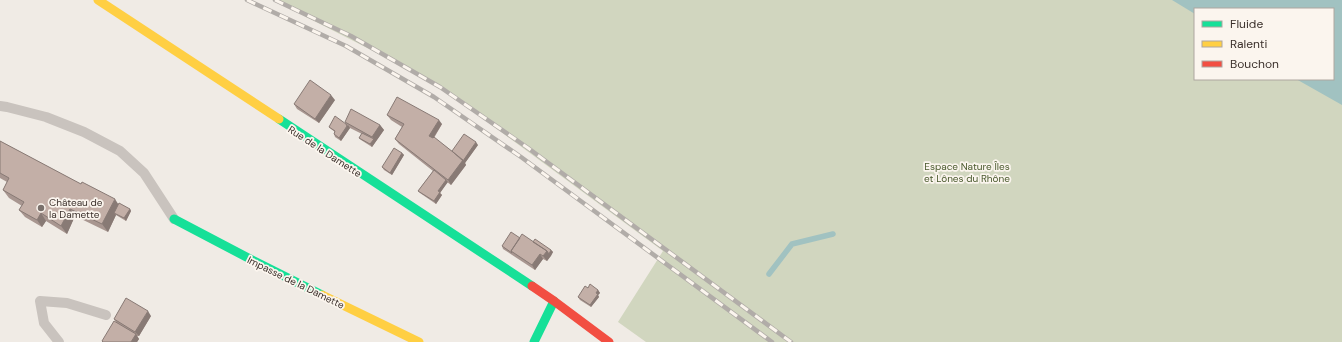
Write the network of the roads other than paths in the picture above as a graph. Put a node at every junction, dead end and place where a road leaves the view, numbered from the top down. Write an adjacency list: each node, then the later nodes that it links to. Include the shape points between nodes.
1 (98, 0): 4 (main road, Rue de la Damette)
2 (0, 106): 3 (lane, via 46,117 84,132 120,151 144,173)
3 (174, 219): 7 (main road, Impasse de la Damette)
4 (554, 301): 8 (main road); 9 (main road, Rue de la Damette)
5 (106, 315): 6 (lane, via 67,303 40,301 44,323)
6 (59, 342)
7 (419, 342)
8 (534, 342)
9 (608, 342)

